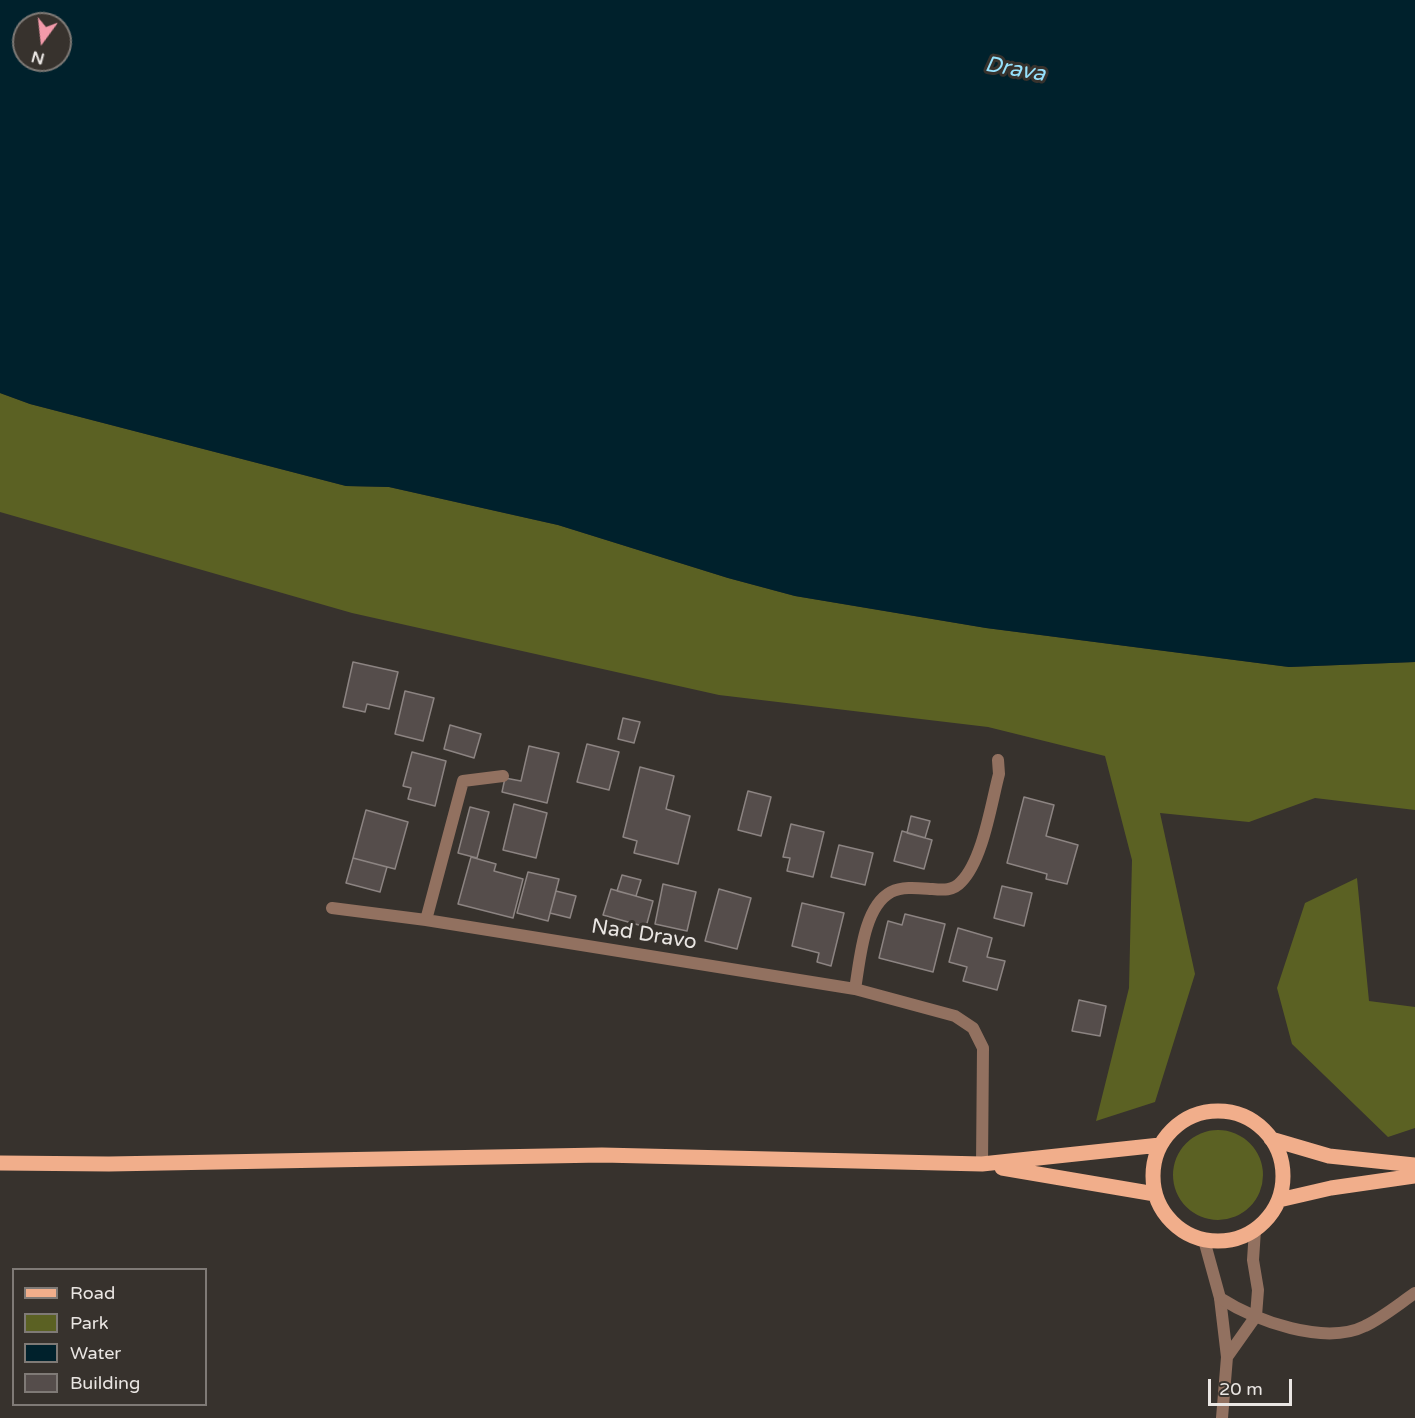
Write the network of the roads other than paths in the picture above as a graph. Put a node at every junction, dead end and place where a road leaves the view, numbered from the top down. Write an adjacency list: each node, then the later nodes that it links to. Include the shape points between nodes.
1 (998, 760): 5 (street, via 999,774 975,862 960,883 947,890 911,887 891,892 878,904 870,915)
2 (503, 776): 4 (street, via 463,781)
3 (332, 908): 4 (street, Nad Dravo)
4 (426, 920): 5 (street, Nad Dravo)
5 (855, 989): 9 (street, Nad Dravo, via 955,1016 973,1028 983,1048)
6 (1271, 1139): 7 (main road, via 1251,1120 1217,1111 1183,1121); 10 (main road, via 1329,1156); 13 (main road, via 1282,1162)
7 (1160, 1145): 9 (main road); 12 (main road, via 1153,1169)
8 (0, 1163): 9 (main road, via 602,1155)
9 (982, 1164): 12 (main road)
10 (1415, 1165)
11 (1415, 1176): 13 (main road)
12 (1155, 1194): 15 (main road, via 1172,1224)
13 (1279, 1200): 14 (main road)
14 (1255, 1230): 15 (main road, via 1222,1242); 18 (street)
15 (1204, 1240): 17 (street)
16 (1415, 1293): 18 (street, via 1364,1327 1334,1334 1299,1330)
17 (1220, 1298): 18 (street); 19 (street)
18 (1256, 1316): 19 (street)
19 (1227, 1357): 20 (street)
20 (1222, 1418)

